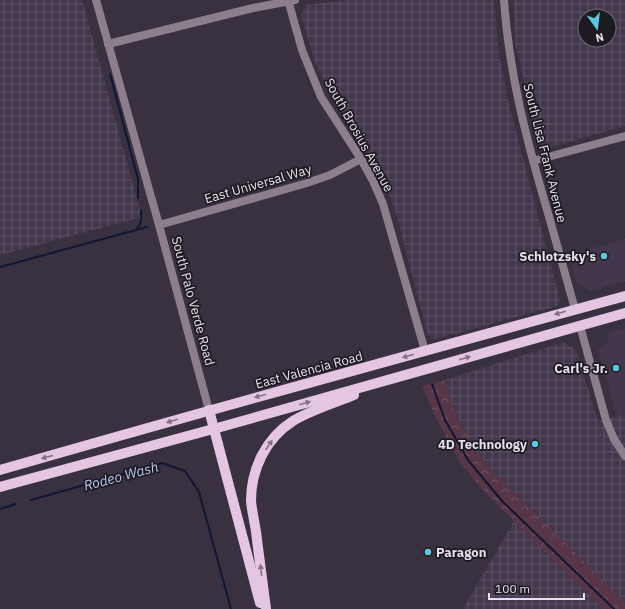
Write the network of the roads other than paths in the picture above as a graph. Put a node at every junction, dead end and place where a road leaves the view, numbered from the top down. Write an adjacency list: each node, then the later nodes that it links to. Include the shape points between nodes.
1 (96, 0): 4 (street, South Palo Verde Road)
2 (291, 0): 4 (street); 6 (street, South Brosius Avenue, via 302,50 321,97)
3 (504, 0): 7 (street, South Lisa Frank Avenue, via 520,112)
4 (108, 44): 8 (street, South Palo Verde Road)
5 (625, 136): 7 (street)
6 (361, 159): 8 (street, East Universal Way, via 330,175 307,183); 13 (street, South Brosius Avenue, via 383,204)
7 (533, 161): 10 (street, South Lisa Frank Avenue)
8 (159, 224): 15 (street, South Palo Verde Road)
9 (625, 296): 10 (main road, East Valencia Road)
10 (575, 309): 12 (main road); 13 (main road, East Valencia Road, one-way to 13)
11 (625, 313): 12 (main road)
12 (580, 326): 14 (main road, one-way to 12); 17 (street, via 606,420)
13 (425, 351): 15 (main road, East Valencia Road, one-way to 15)
14 (400, 376): 16 (main road, one-way to 14); 21 (main road, one-way to 14, via 251,501 258,462 279,431 302,416)
15 (209, 410): 16 (main road, South Palo Verde Road); 18 (main road, East Valencia Road, one-way to 18)
16 (213, 429): 19 (main road); 20 (main road, South Palo Verde Road)
17 (625, 456)
18 (0, 470)
19 (0, 487)
20 (261, 609)
21 (266, 609)

